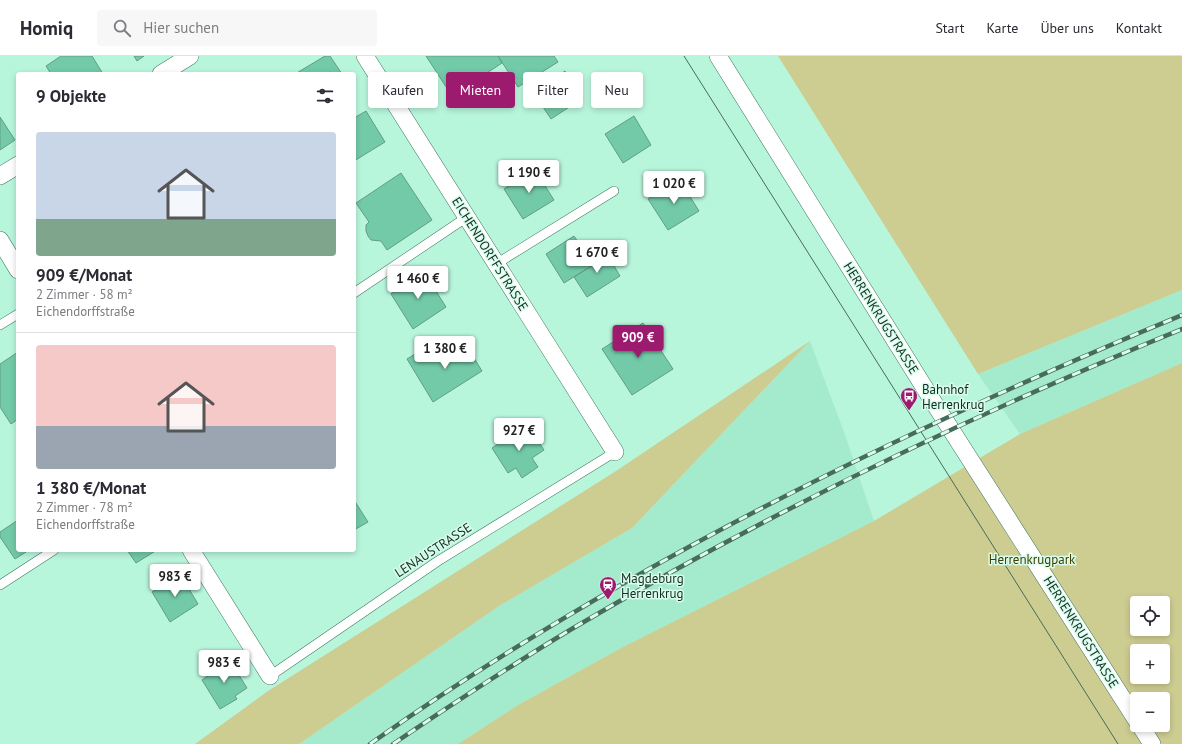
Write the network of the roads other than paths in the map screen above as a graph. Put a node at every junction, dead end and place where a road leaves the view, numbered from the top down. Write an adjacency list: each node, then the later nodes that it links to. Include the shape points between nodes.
1 (190, 56): 4 (street)
2 (365, 56): 8 (street, EICHENDORFFSTRASSE)
3 (718, 56): 20 (street, HERRENKRUGSTRASSE)
4 (165, 72)
5 (16, 166): 6 (street)
6 (0, 176)
7 (614, 191): 10 (lane)
8 (467, 217): 10 (street, EICHENDORFFSTRASSE); 12 (lane)
9 (0, 240): 11 (street)
10 (496, 264): 15 (street, EICHENDORFFSTRASSE)
11 (16, 267)
12 (356, 292)
13 (16, 315): 14 (lane)
14 (0, 325)
15 (615, 452): 19 (lane, LENAUSTRASSE, via 438,561)
16 (51, 552): 18 (lane)
17 (192, 552): 19 (street)
18 (0, 585)
19 (270, 676)
20 (1130, 710)
21 (1144, 732): 22 (street)
22 (1152, 744)

